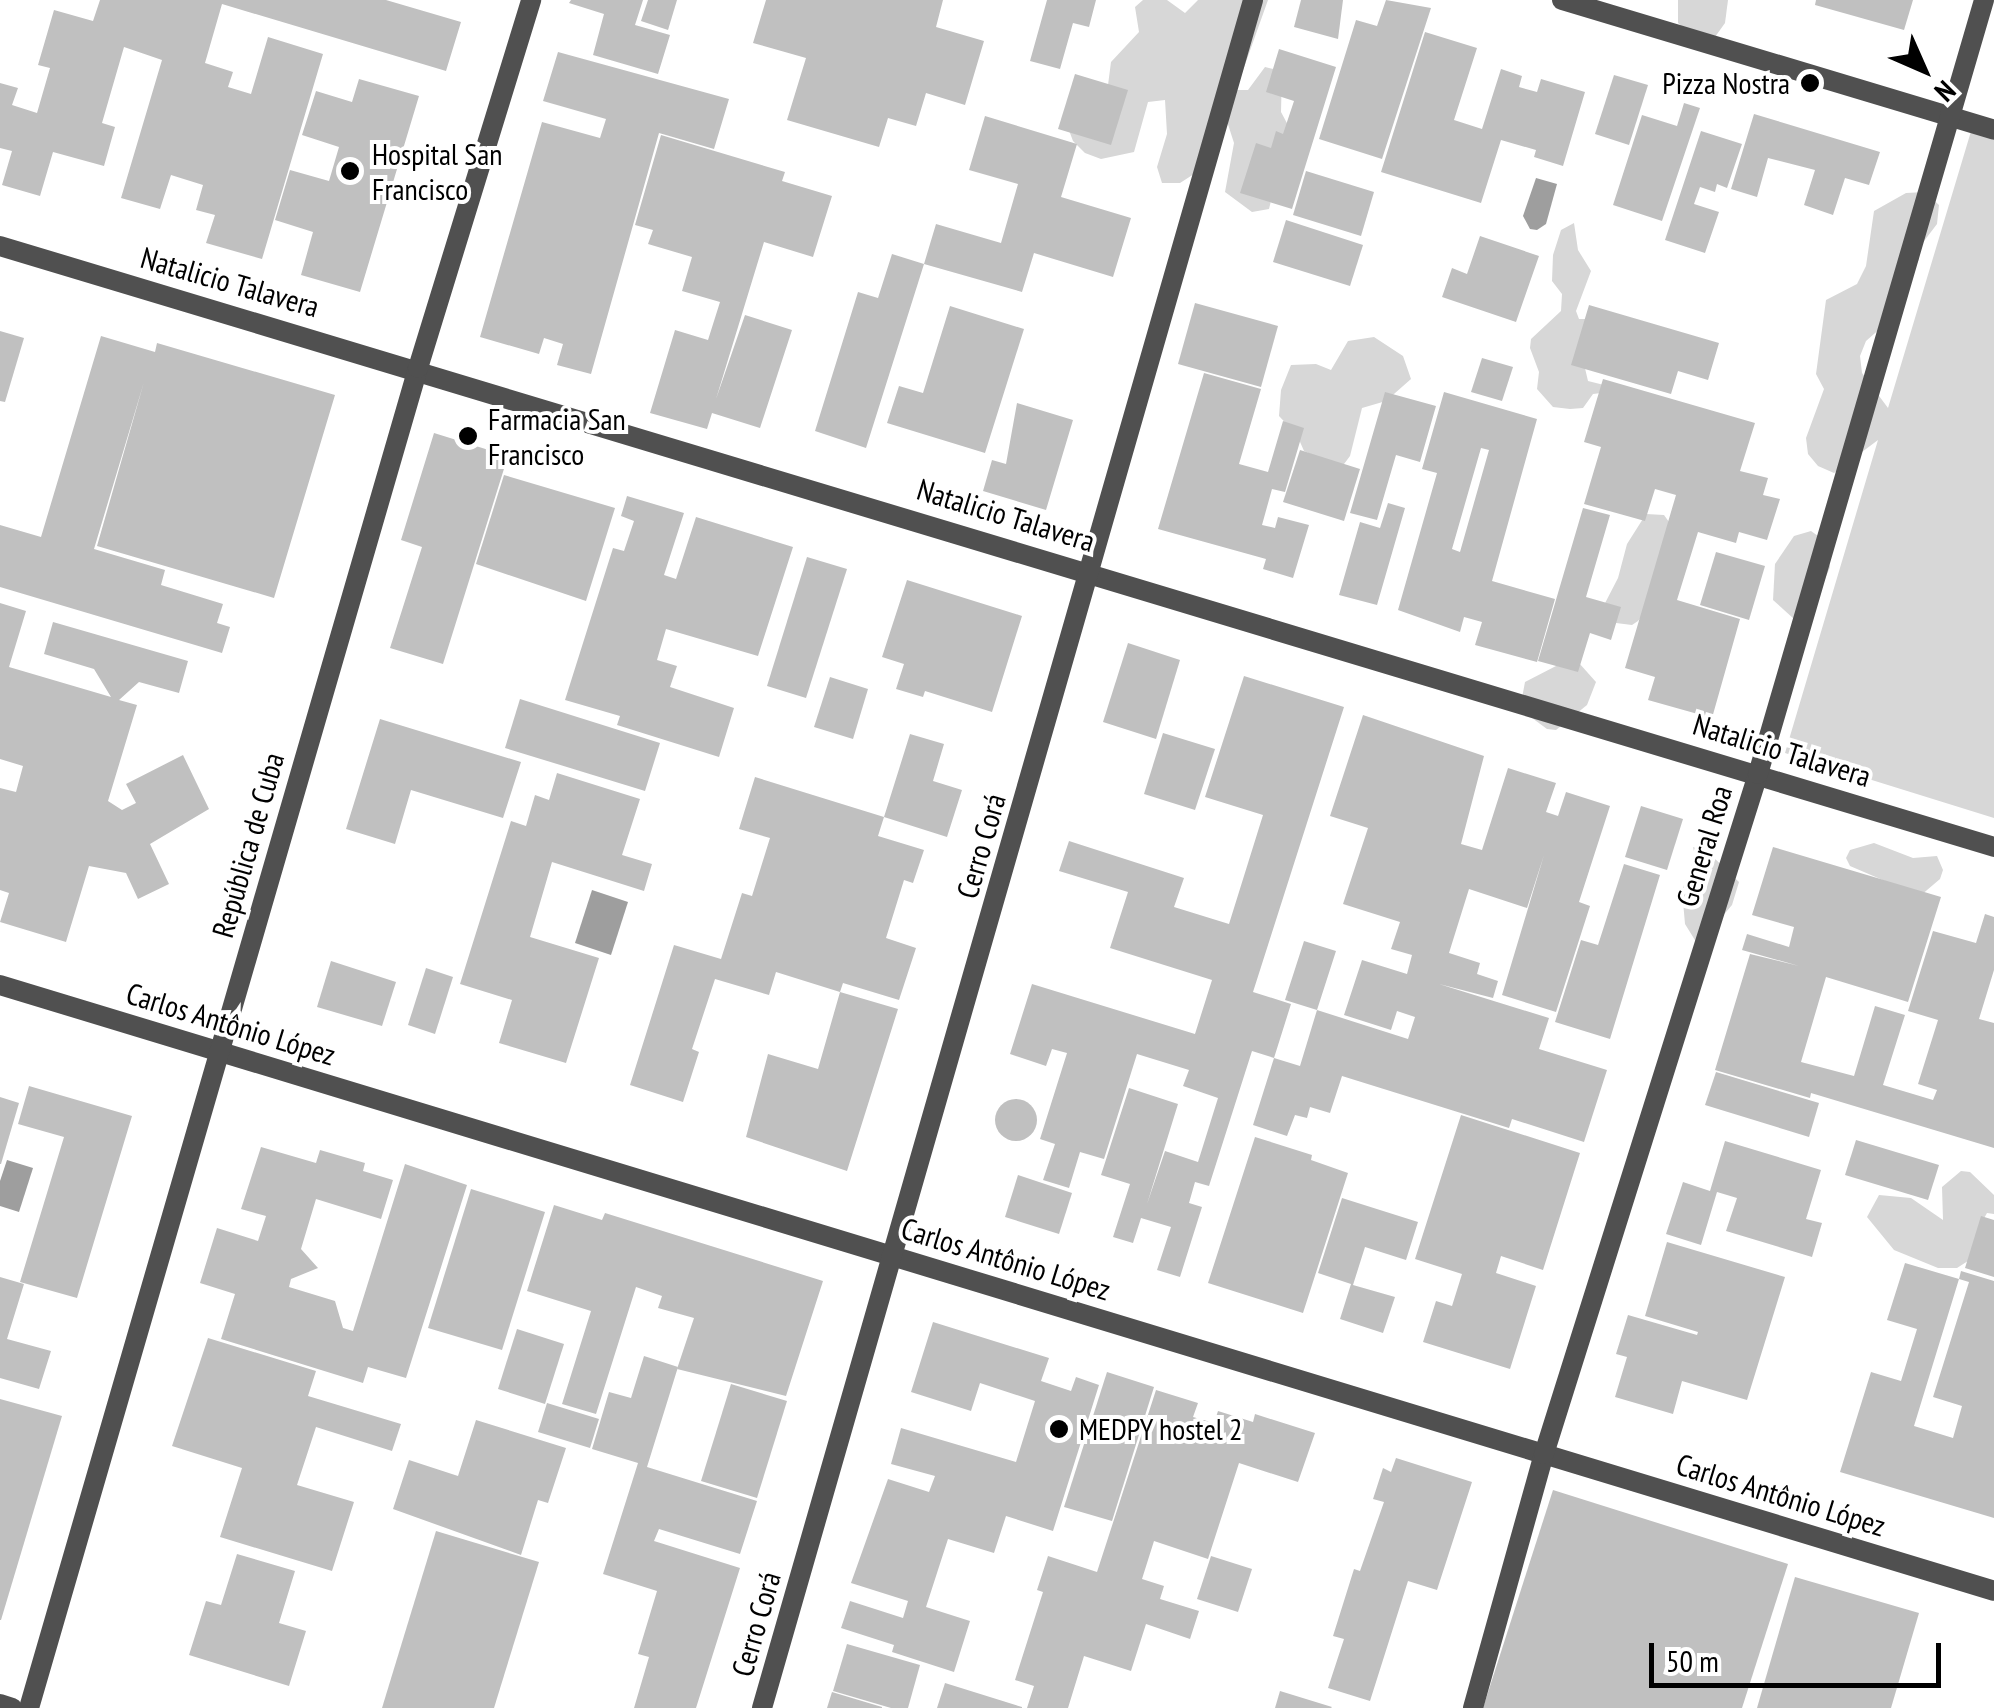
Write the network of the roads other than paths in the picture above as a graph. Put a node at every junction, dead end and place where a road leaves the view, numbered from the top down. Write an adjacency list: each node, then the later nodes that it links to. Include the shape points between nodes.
1 (530, 0): 8 (street, República de Cuba)
2 (1254, 0): 9 (street, Cerro Corá)
3 (1562, 0): 5 (street)
4 (1984, 0): 5 (street, General Roa)
5 (1950, 116): 6 (street); 10 (street, General Roa)
6 (1994, 130)
7 (0, 246): 8 (street, Natalicio Talavera)
8 (418, 368): 9 (street, Natalicio Talavera); 13 (street, República de Cuba)
9 (1090, 572): 10 (street, Natalicio Talavera); 14 (street, Cerro Corá)
10 (1758, 774): 11 (street, Natalicio Talavera); 15 (street, General Roa)
11 (1994, 847)
12 (0, 985): 13 (street, Carlos Antônio López)
13 (218, 1052): 14 (street, Carlos Antônio López); 19 (street, República de Cuba)
14 (895, 1257): 15 (street, Carlos Antônio López); 20 (street, Cerro Corá)
15 (1544, 1454): 16 (street, Carlos Antônio López); 21 (street, General Roa)
16 (1994, 1591)
17 (0, 1704): 18 (street)
18 (12, 1708)
19 (29, 1708)
20 (762, 1708)
21 (1473, 1708)

